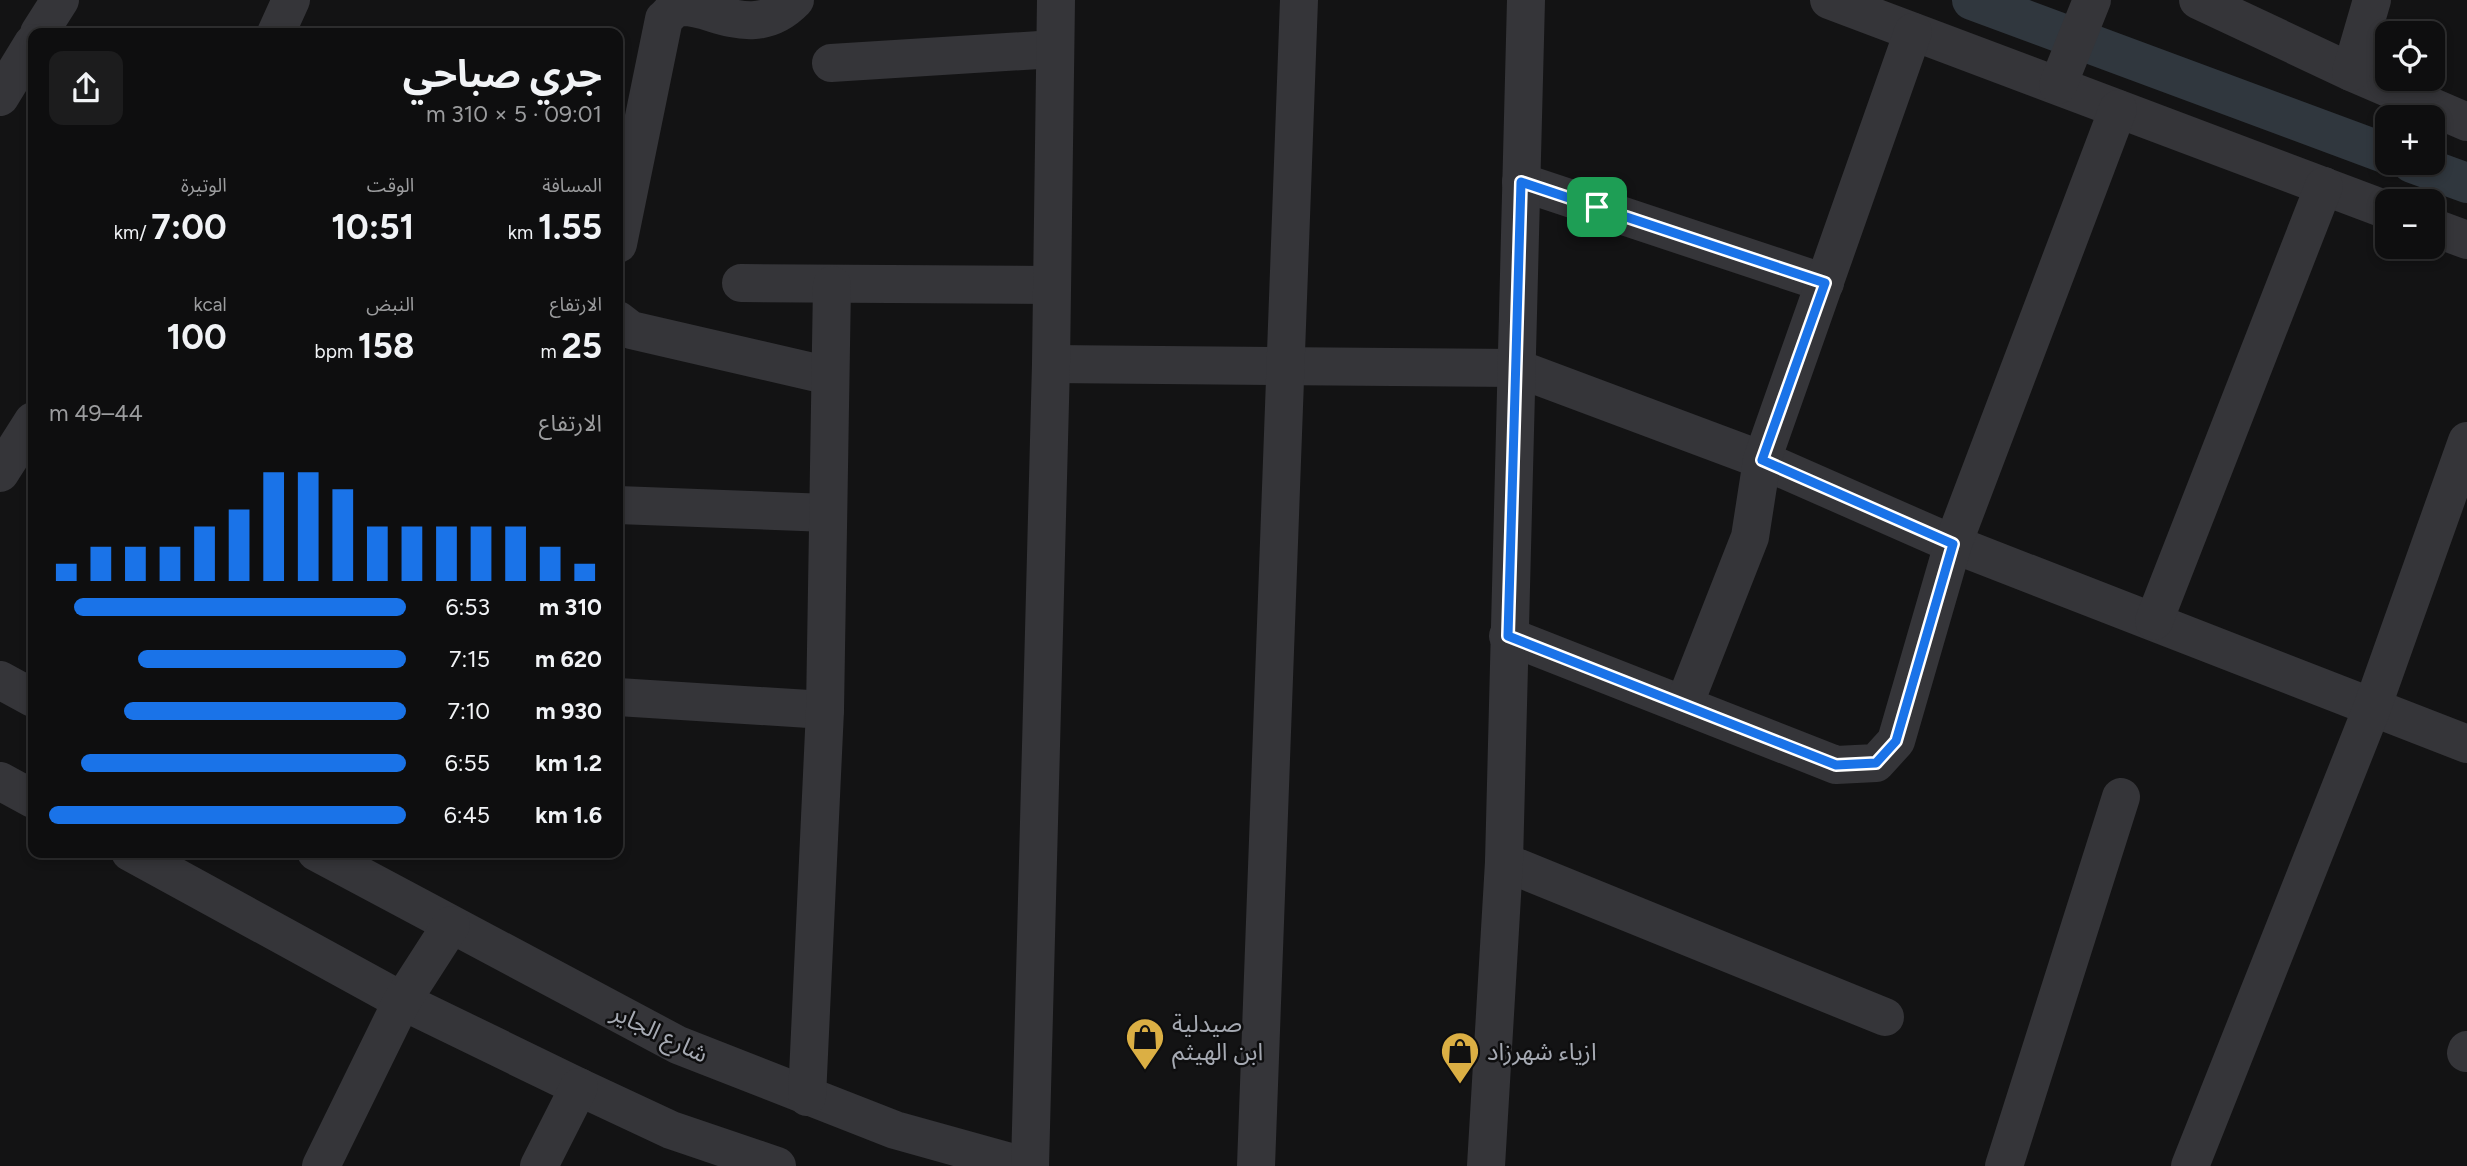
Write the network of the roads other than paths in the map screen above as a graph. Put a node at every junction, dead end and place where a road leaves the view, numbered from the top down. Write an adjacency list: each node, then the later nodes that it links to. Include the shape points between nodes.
1 (60, 0): 12 (street)
2 (290, 0): 13 (street)
3 (795, 0): 11 (street, via 783,12 750,19)
4 (1056, 0): 15 (street)
5 (1299, 0): 35 (street)
6 (1527, 0): 23 (street)
7 (1829, 0): 14 (street)
8 (2092, 0): 19 (street)
9 (2198, 0): 18 (street)
10 (2372, 0): 18 (street)
11 (672, 3): 26 (street, via 664,19)
12 (42, 28)
13 (278, 28)
14 (1913, 32): 19 (street); 30 (street)
15 (1055, 49): 17 (street); 32 (street)
16 (28, 51): 20 (street)
17 (831, 63)
18 (2351, 72): 22 (street)
19 (2058, 86): 21 (street)
20 (0, 97)
21 (2118, 109): 24 (street); 44 (street)
22 (2467, 121)
23 (1521, 182): 30 (street); 36 (street)
24 (2324, 187): 25 (street); 45 (street)
25 (2375, 206)
26 (623, 220)
27 (2445, 232): 28 (street)
28 (2467, 240)
29 (741, 283): 31 (street)
30 (1825, 283): 40 (street)
31 (832, 285): 32 (street); 37 (street)
32 (1052, 285): 34 (street)
33 (623, 324): 37 (street, via 631,330)
34 (1051, 364): 35 (street); 69 (street)
35 (1288, 365): 36 (street); 70 (street)
36 (1516, 368): 40 (street); 46 (street)
37 (830, 376): 43 (street)
38 (28, 429): 41 (street)
39 (2467, 441): 51 (street)
40 (1762, 460): 44 (street); 50 (street, via 1749,537)
41 (0, 474)
42 (623, 505): 43 (street)
43 (828, 513): 52 (street)
44 (1953, 544): 45 (street); 50 (street, via 1896,741 1876,763 1836,765)
45 (2154, 621): 51 (street)
46 (1508, 636): 50 (street); 59 (street)
47 (0, 680): 48 (street)
48 (28, 695)
49 (623, 697): 52 (street)
50 (1684, 705)
51 (2372, 708): 53 (street); 73 (street)
52 (825, 710): 64 (street)
53 (2467, 744)
54 (0, 781): 55 (street)
55 (28, 796)
56 (2121, 797): 72 (street)
57 (141, 858): 61 (street)
58 (327, 858): 60 (street, شارع الجاير)
59 (1504, 862): 62 (street); 71 (street)
60 (451, 925): 61 (street); 64 (street, شارع الجاير, via 678,1045)
61 (402, 1001): 63 (street); 65 (street)
62 (1885, 1017)
63 (579, 1087): 66 (street); 67 (street, via 671,1130)
64 (807, 1097): 68 (street, شارع الجاير, via 895,1130)
65 (321, 1166)
66 (539, 1166)
67 (777, 1166)
68 (1024, 1166)
69 (1030, 1166)
70 (1256, 1166)
71 (1486, 1166)
72 (2004, 1166)
73 (2190, 1166)

